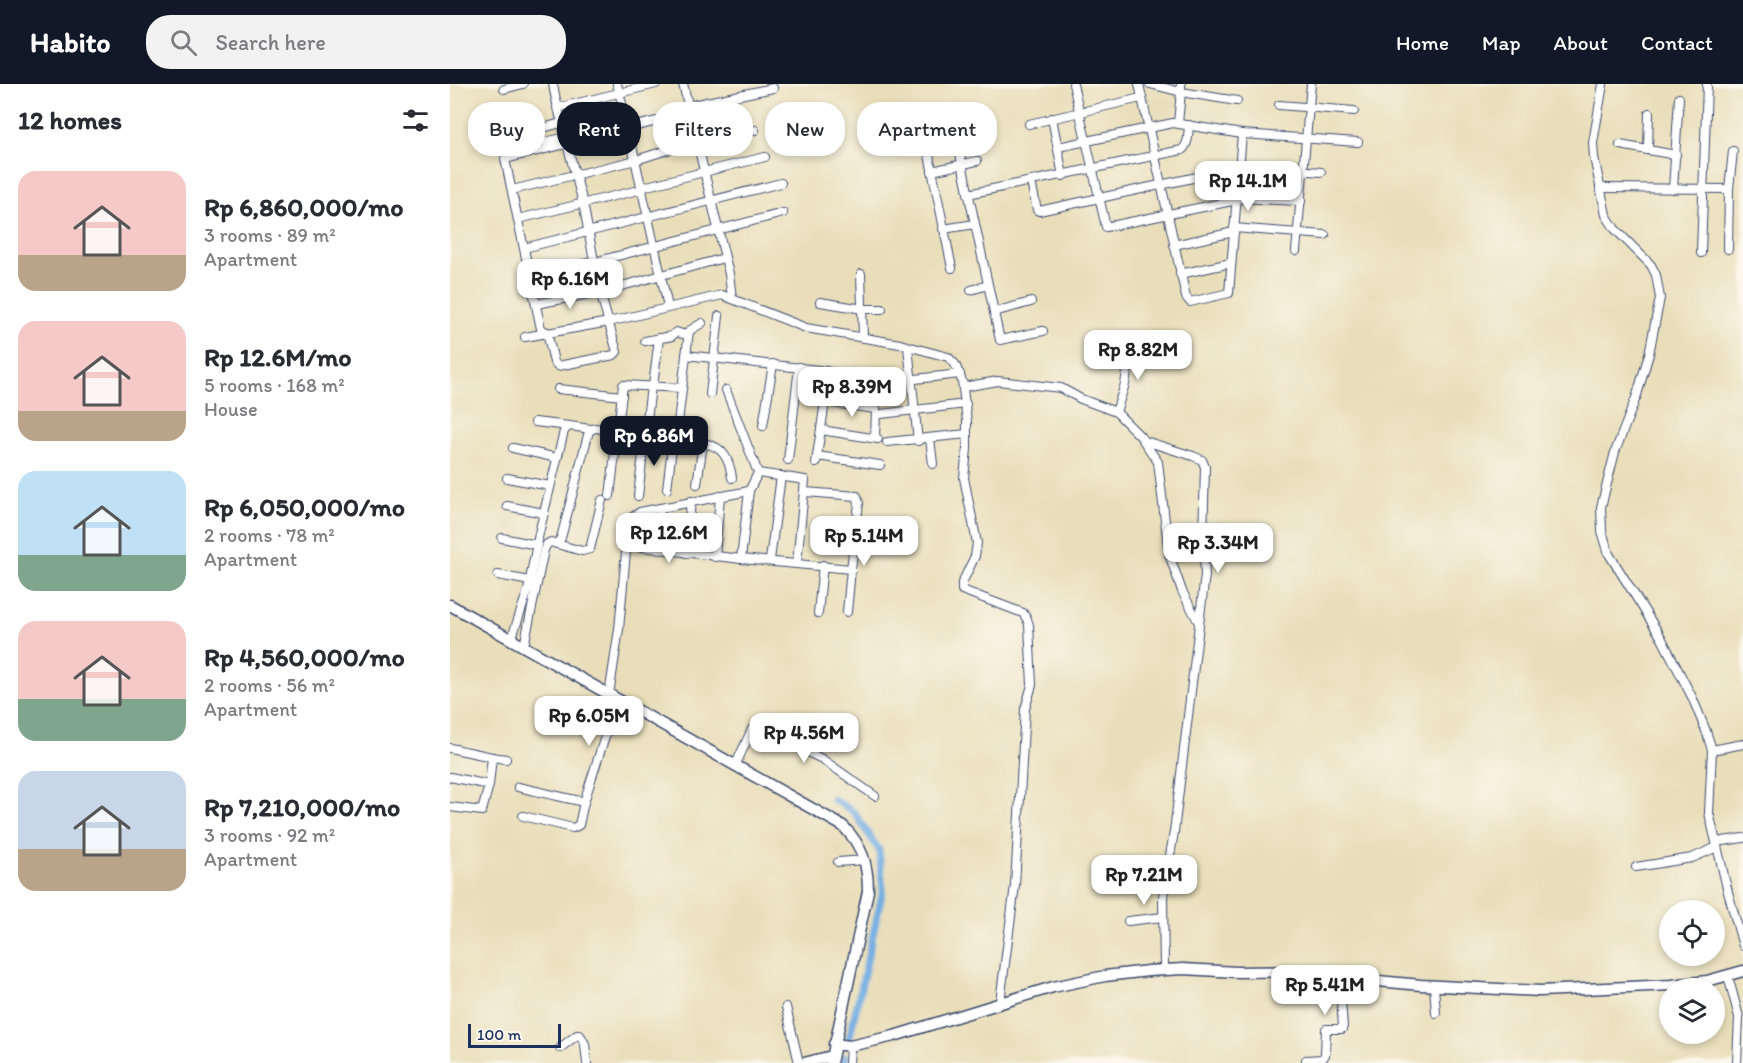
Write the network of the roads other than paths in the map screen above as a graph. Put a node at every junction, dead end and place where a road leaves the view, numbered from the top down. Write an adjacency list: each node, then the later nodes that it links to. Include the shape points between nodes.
1 (523, 84): 14 (street)
2 (553, 84): 25 (street)
3 (617, 84): 15 (street)
4 (656, 84): 15 (street)
5 (684, 84): 21 (street)
6 (1073, 84): 27 (street)
7 (1139, 84): 16 (street)
8 (1150, 84): 13 (street)
9 (1311, 84): 24 (street)
10 (1603, 84): 69 (street, via 1593,143)
11 (1707, 84): 71 (street)
12 (768, 87): 22 (street)
13 (1181, 88): 18 (street); 31 (street)
14 (504, 89)
15 (620, 93): 19 (street); 20 (street)
16 (1142, 98): 27 (street); 33 (street)
17 (1679, 98): 46 (street)
18 (1237, 101)
19 (582, 102)
20 (622, 102)
21 (688, 102)
22 (714, 102)
23 (1279, 105): 24 (street)
24 (1309, 107): 26 (street); 35 (street)
25 (557, 108)
26 (1354, 111)
27 (1079, 112): 29 (street); 37 (street)
28 (1648, 113): 43 (street)
29 (1052, 118): 30 (street); 42 (street)
30 (1029, 123)
31 (1178, 123): 32 (street); 33 (street)
32 (1189, 124): 34 (street); 53 (street, via 1186,147)
33 (1147, 127): 37 (street); 53 (street)
34 (1242, 134): 35 (street); 57 (street)
35 (1305, 138): 39 (street); 60 (street)
36 (557, 141): 38 (street)
37 (1086, 141): 42 (street); 59 (street)
38 (545, 142)
39 (1358, 142)
40 (557, 144): 73 (street, via 505,159)
41 (1620, 145): 43 (street)
42 (1058, 147): 64 (street)
43 (1648, 150): 46 (street)
44 (1733, 151): 72 (street)
45 (653, 155): 54 (street)
46 (1676, 155): 70 (street)
47 (570, 156): 63 (street)
48 (635, 156): 54 (street)
49 (700, 156): 58 (street)
50 (929, 156): 61 (street)
51 (960, 156): 56 (street)
52 (765, 157): 58 (street)
53 (1153, 157): 59 (street); 67 (street)
54 (636, 160): 63 (street); 68 (street)
55 (977, 161): 56 (street)
56 (962, 165): 61 (street); 74 (street)
57 (1240, 167): 60 (street); 67 (street); 76 (street)
58 (704, 170): 68 (street); 77 (street)
59 (1093, 170): 64 (street); 75 (street)
60 (1303, 170): 62 (street); 78 (street)
61 (932, 171): 85 (street)
62 (1321, 172)
63 (576, 175): 73 (street); 79 (street)
64 (1063, 176): 65 (street)
65 (1031, 182): 74 (street); 75 (street, via 1038,211)
66 (781, 183): 77 (street)
67 (1161, 186): 75 (street); 81 (street)
68 (643, 188): 79 (street); 82 (street)
69 (1600, 188): 70 (street); 206 (street, via 1610,223 1656,274 1660,298 1649,354 1615,452 1601,507 1602,531 1609,554 1661,637 1692,697)
70 (1674, 189): 71 (street)
71 (1702, 189): 72 (street); 96 (street)
72 (1730, 189): 94 (street)
73 (512, 190): 83 (street)
74 (968, 194): 84 (street)
75 (1099, 199): 81 (street, via 1106,227)
76 (1237, 199): 78 (street); 81 (street); 87 (street)
77 (711, 201): 82 (street); 86 (street)
78 (1301, 201): 89 (street)
79 (583, 202): 83 (street); 88 (street)
80 (783, 213): 86 (street)
81 (1167, 214): 91 (street)
82 (649, 215): 88 (street); 92 (street)
83 (518, 219): 93 (street)
84 (975, 224): 85 (street); 105 (street)
85 (943, 229): 100 (street)
86 (717, 230): 92 (street); 97 (street)
87 (1234, 230): 89 (street); 91 (street); 99 (street)
88 (588, 232): 93 (street); 98 (street)
89 (1298, 232): 90 (street); 95 (street)
90 (1325, 235)
91 (1174, 244): 102 (street)
92 (655, 246): 98 (street); 104 (street)
93 (524, 248): 103 (street)
94 (1728, 249)
95 (1296, 250)
96 (1701, 253)
97 (724, 258): 104 (street); 108 (street)
98 (594, 262): 103 (street); 107 (street)
99 (1231, 263): 102 (street); 102 (street, via 1228,292 1190,302)
100 (952, 268)
101 (861, 274): 113 (street)
102 (1180, 274)
103 (530, 275): 111 (street)
104 (661, 276): 107 (street); 112 (street)
105 (988, 285): 106 (street); 115 (street)
106 (971, 290)
107 (600, 292): 111 (street); 117 (street)
108 (732, 298): 112 (street, via 714,296); 124 (street, via 806,328)
109 (820, 302): 113 (street)
110 (1031, 302): 115 (street)
111 (536, 304): 121 (street, via 541,329)
112 (668, 307): 117 (street)
113 (862, 309): 114 (street); 124 (street)
114 (882, 309)
115 (994, 312): 120 (street, via 1000,340)
116 (719, 316): 129 (street)
117 (609, 322): 121 (street); 121 (street, via 616,354 558,366)
118 (702, 324): 119 (street)
119 (689, 331): 123 (street, via 686,335 676,332); 128 (street)
120 (1043, 331)
121 (547, 332): 122 (street)
122 (525, 336)
123 (659, 338): 125 (street); 135 (street)
124 (863, 338): 127 (street)
125 (645, 340)
126 (1132, 343): 145 (street)
127 (908, 346): 133 (street, via 948,357); 134 (street)
128 (686, 355): 129 (street); 137 (street)
129 (714, 357): 130 (street); 140 (street)
130 (772, 364): 131 (street); 149 (street)
131 (799, 367): 132 (street); 163 (street)
132 (828, 372): 134 (street, via 886,381); 142 (street)
133 (960, 374): 134 (street); 136 (street)
134 (910, 380): 144 (street)
135 (652, 386): 137 (street); 141 (street, via 623,385); 154 (street)
136 (963, 387): 143 (street); 145 (street, via 998,381 1055,386)
137 (681, 388): 156 (street)
138 (558, 389): 141 (street)
139 (726, 390): 166 (street)
140 (710, 394)
141 (621, 396): 152 (street)
142 (825, 402): 151 (street); 151 (street, via 876,409 876,439)
143 (966, 404): 144 (street); 153 (street)
144 (914, 410): 146 (street); 158 (street)
145 (1116, 412): 155 (street)
146 (881, 414)
147 (535, 422): 148 (street)
148 (569, 426): 150 (street); 162 (street, via 564,430)
149 (763, 426)
150 (591, 429): 152 (street); 184 (street)
151 (821, 430): 165 (street, via 817,459)
152 (618, 431): 154 (street); 175 (street)
153 (967, 434): 157 (street); 230 (street, via 964,478 977,543 962,590 1026,616 1032,675 1025,709 1015,885)
154 (645, 435): 156 (street); 176 (street)
155 (1140, 437): 200 (street, via 1158,462 1169,554); 200 (street, via 1202,460 1205,467 1205,575)
156 (675, 439): 160 (street); 172 (street)
157 (930, 439): 158 (street); 164 (street)
158 (918, 441): 159 (street)
159 (887, 442)
160 (703, 443): 169 (street, via 716,445 723,452); 170 (street)
161 (513, 448): 162 (street)
162 (557, 458): 171 (street)
163 (788, 460)
164 (933, 464)
165 (880, 465)
166 (759, 473): 167 (street); 173 (street)
167 (780, 476): 174 (street, via 802,478); 191 (street)
168 (507, 478): 171 (street)
169 (732, 478)
170 (698, 484)
171 (550, 486): 182 (street)
172 (667, 489)
173 (749, 491): 177 (street); 190 (street)
174 (805, 492): 192 (street); 194 (street, via 857,496)
175 (610, 496)
176 (638, 496)
177 (720, 496): 179 (street); 189 (street)
178 (602, 500): 184 (street, via 590,549 582,551)
179 (691, 501): 181 (street); 188 (street)
180 (507, 506): 182 (street)
181 (660, 508): 186 (street, via 632,518); 187 (street)
182 (544, 513): 185 (street)
183 (502, 538): 185 (street)
184 (557, 544): 202 (street, via 546,544 544,550)
185 (537, 545): 196 (street)
186 (626, 546): 187 (street); 203 (street)
187 (659, 550): 188 (street)
188 (686, 553): 189 (street)
189 (715, 557): 190 (street)
190 (741, 559): 191 (street)
191 (770, 560): 192 (street)
192 (797, 563): 193 (street)
193 (823, 566): 194 (street); 198 (street)
194 (851, 569): 199 (street)
195 (498, 575): 196 (street)
196 (530, 581): 201 (street)
197 (451, 609): 201 (street)
198 (818, 612)
199 (847, 612)
200 (1199, 623): 222 (street)
201 (512, 640): 202 (street)
202 (524, 646): 203 (street)
203 (613, 697): 209 (street); 214 (street)
204 (1743, 744): 206 (street)
205 (450, 748): 207 (street)
206 (1712, 750): 218 (street, via 1708,805)
207 (492, 757): 208 (street); 211 (street)
208 (506, 759)
209 (736, 764): 213 (street, via 752,729 758,728 822,759); 219 (street, via 843,826 854,837)
210 (450, 777): 211 (street)
211 (489, 785): 215 (street, via 482,811)
212 (518, 787): 214 (street)
213 (875, 796)
214 (584, 802): 216 (street, via 579,825 573,828)
215 (450, 807)
216 (523, 816)
217 (1743, 838): 218 (street)
218 (1717, 844): 221 (street, via 1692,858); 224 (street)
219 (865, 860): 220 (street); 233 (street, via 868,891)
220 (838, 862)
221 (1636, 867)
222 (1163, 917): 223 (street); 225 (street)
223 (1128, 921)
224 (1743, 946)
225 (1164, 969): 227 (street, via 1311,971); 230 (street, via 1105,976)
226 (1743, 971): 228 (street)
227 (1339, 975): 229 (street); 237 (street, via 1342,1029 1326,1029 1324,1058)
228 (1728, 976): 229 (street, via 1672,985 1540,991); 242 (street, via 1739,1017)
229 (1434, 986): 232 (street)
230 (1000, 1002): 234 (street)
231 (786, 1007): 239 (street)
232 (1436, 1013)
233 (834, 1044): 234 (street); 236 (street)
234 (850, 1046): 241 (street)
235 (560, 1048): 238 (street, via 580,1035)
236 (831, 1060): 240 (street)
237 (1306, 1060)
238 (587, 1063)
239 (799, 1063)
240 (804, 1063)
241 (849, 1063)
242 (1737, 1063)

